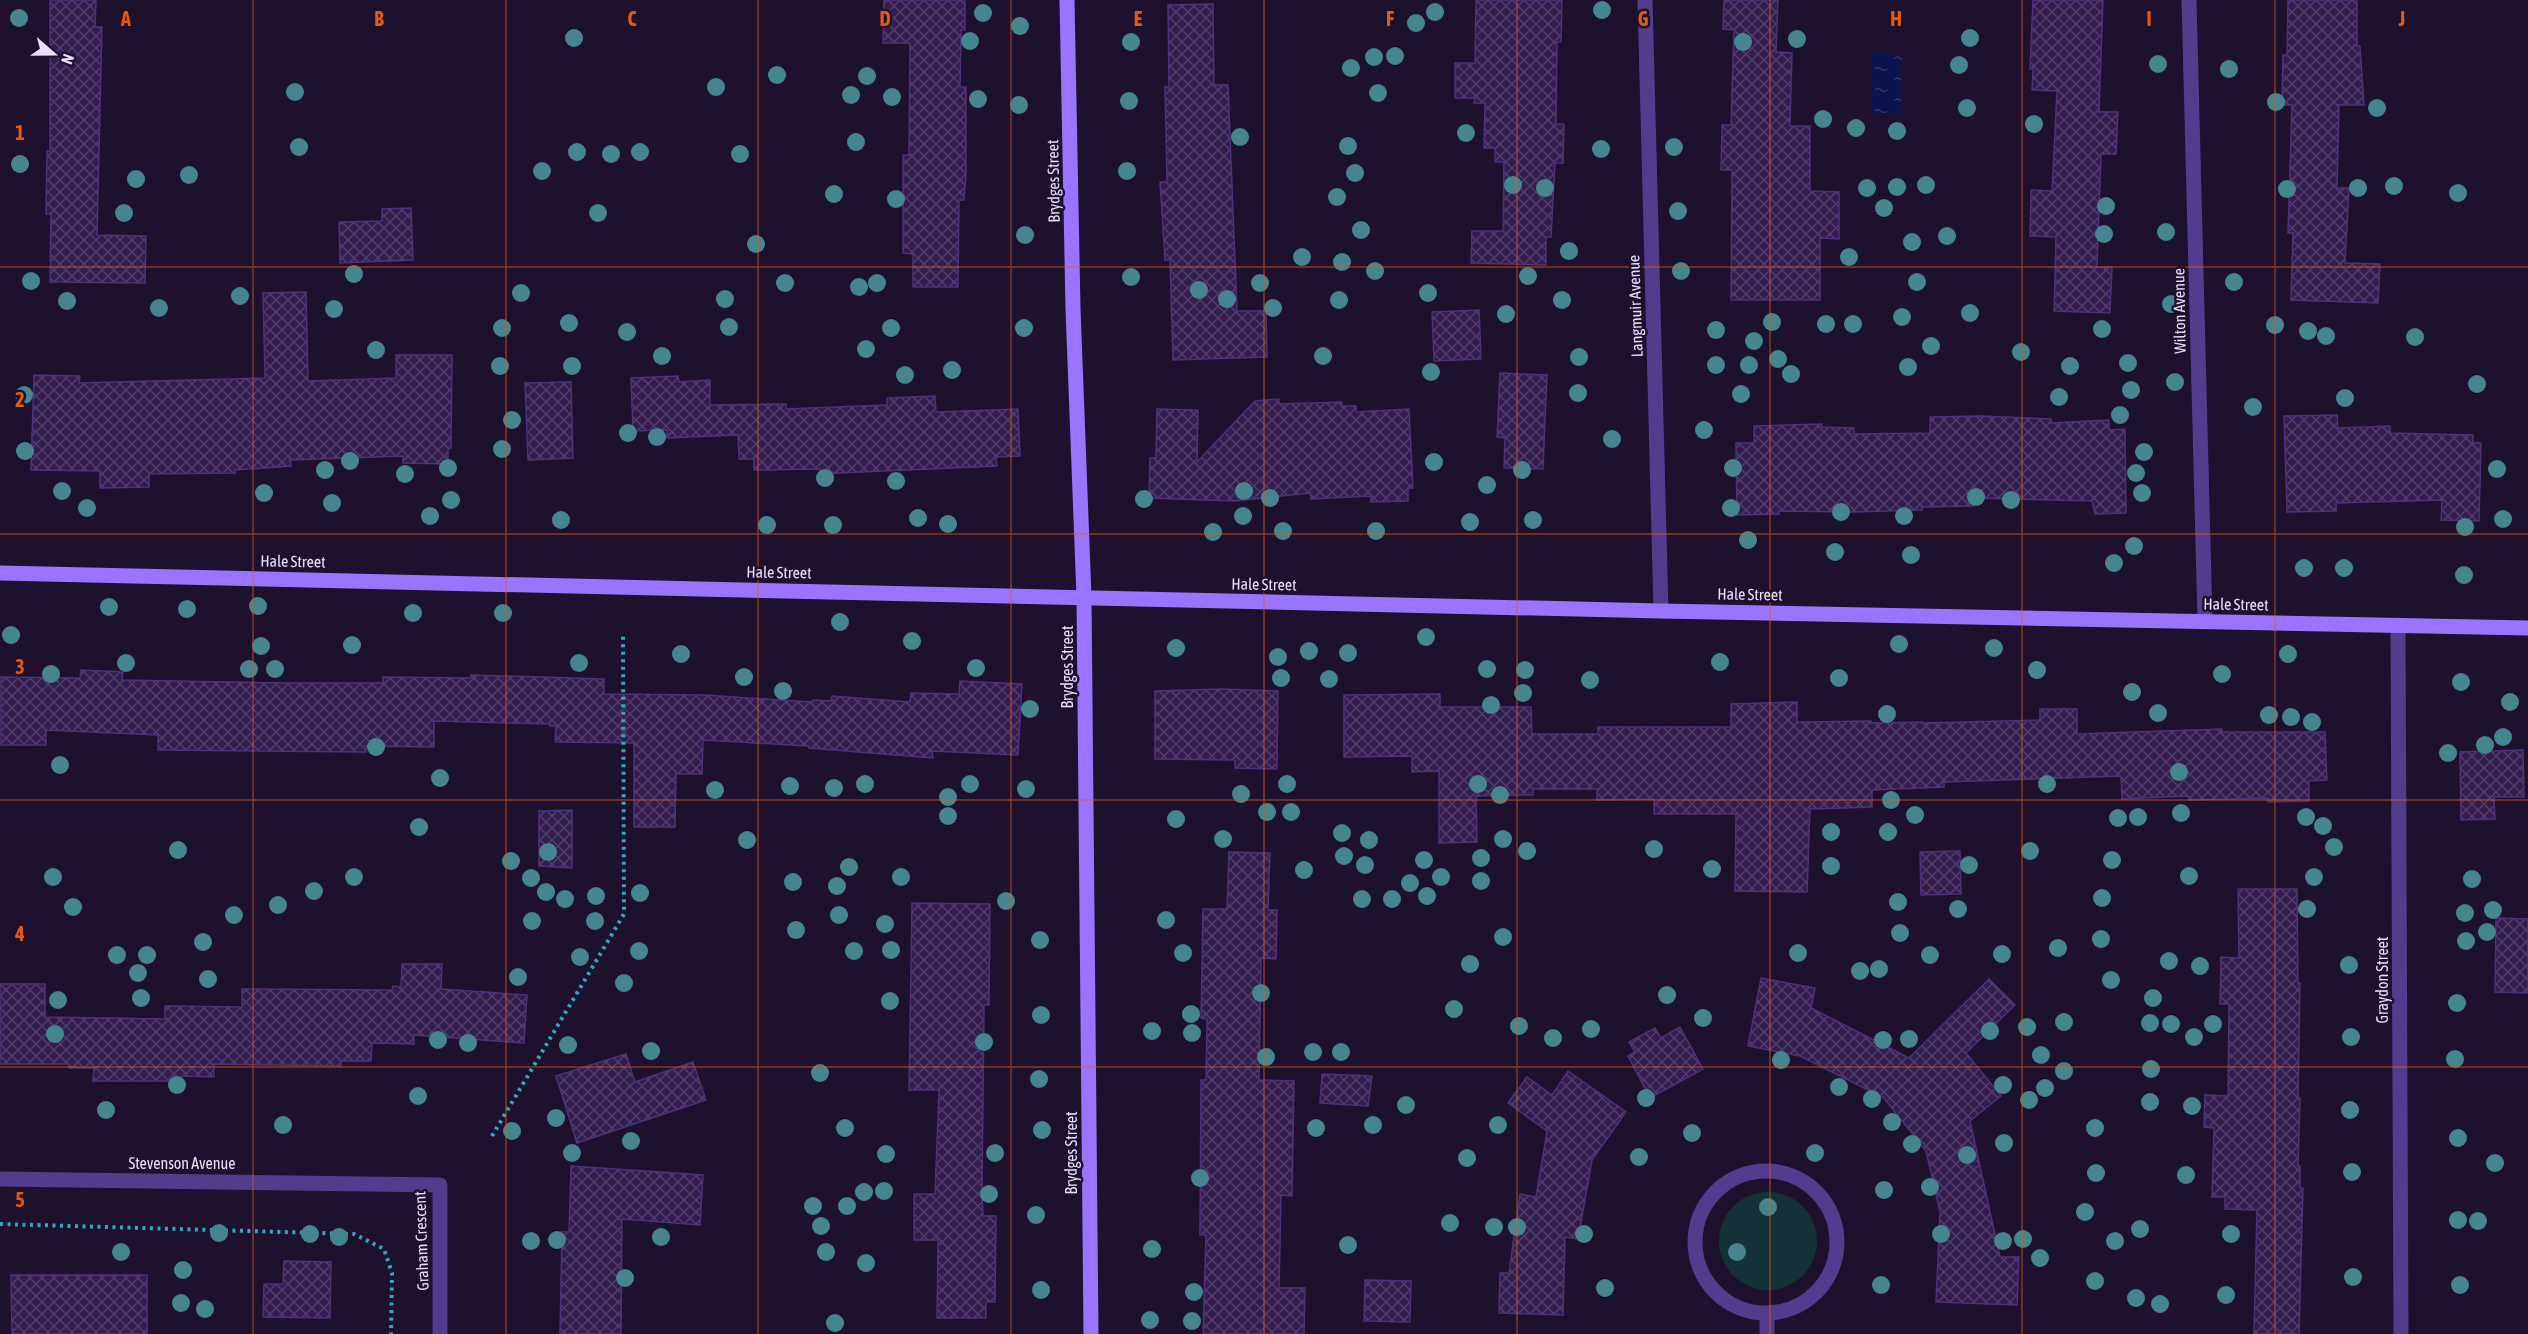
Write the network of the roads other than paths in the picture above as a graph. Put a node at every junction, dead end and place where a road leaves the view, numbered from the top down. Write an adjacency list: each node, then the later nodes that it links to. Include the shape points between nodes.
1 (1066, 0): 5 (street, Brydges Street)
2 (1645, 0): 6 (street, Langmuir Avenue)
3 (2189, 0): 7 (street, Wilton Avenue)
4 (0, 573): 5 (street, Hale Street)
5 (1084, 597): 6 (street, Hale Street); 14 (street, Brydges Street)
6 (1661, 611): 7 (street, Hale Street)
7 (2205, 621): 8 (street, Hale Street)
8 (2398, 625): 9 (street, Hale Street); 16 (street, Graydon Street)
9 (2528, 627)
10 (0, 1179): 11 (street, Stevenson Avenue)
11 (364, 1182): 13 (street, Graham Crescent, via 440,1185)
12 (1767, 1314): 12 (street, via 1789,1310 1809,1300 1834,1265 1838,1243 1835,1221 1819,1193 1792,1174 1770,1170 1747,1172 1726,1182 1710,1197 1699,1218 1694,1241 1698,1263 1708,1284 1724,1300 1745,1311); 15 (street)
13 (440, 1334)
14 (1091, 1334)
15 (1767, 1334)
16 (2401, 1334)

